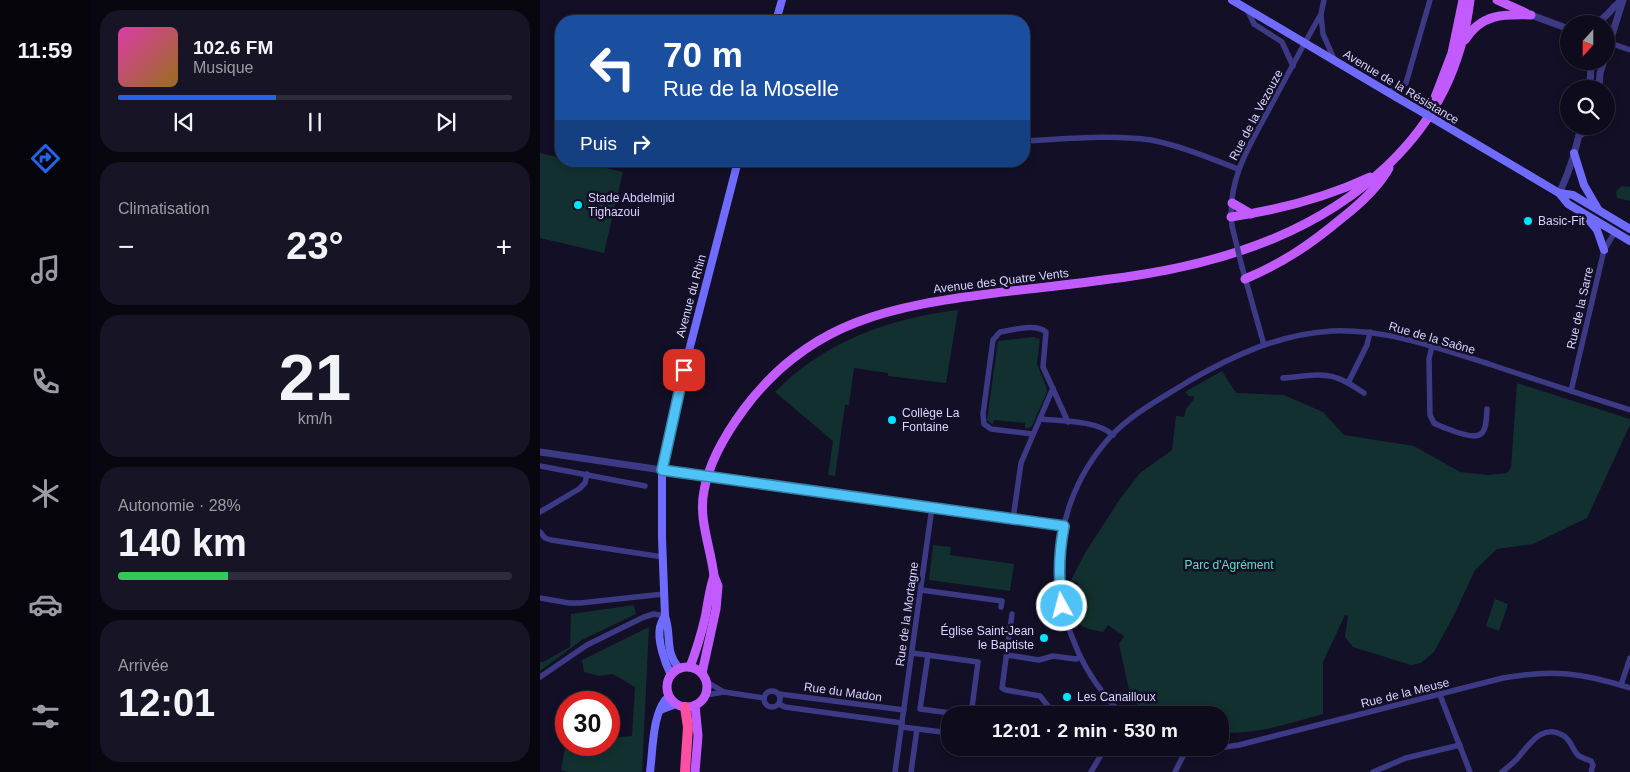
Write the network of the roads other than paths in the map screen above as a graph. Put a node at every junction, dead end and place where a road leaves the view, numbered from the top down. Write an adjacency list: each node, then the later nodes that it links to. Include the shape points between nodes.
1 (782, 0): 11 (main road)
2 (1232, 0): 9 (main road, Avenue de la Résistance)
3 (1324, 0): 10 (street)
4 (1430, 0): 26 (street, via 1406,83)
5 (1463, 0): 27 (main road, Avenue des Quatre Vents, via 1452,53)
6 (1470, 0): 18 (main road, Avenue des Quatre Vents)
7 (1497, 0): 12 (main road)
8 (1623, 0): 13 (street); 14 (street)
9 (1247, 8): 16 (main road, Avenue de la Résistance); 21 (street, via 1254,24 1282,42)
10 (1321, 14): 16 (street, Rue de la Vezouze); 20 (street, via 1323,34)
11 (778, 15)
12 (1531, 15): 15 (street); 18 (main road, via 1507,14 1491,18 1474,28)
13 (1606, 15)
14 (1615, 22)
15 (1560, 26)
16 (1305, 43): 20 (main road, Avenue de la Résistance); 21 (street, Rue de la Vezouze)
17 (1615, 45): 19 (street)
18 (1462, 47): 27 (main road, Avenue des Quatre Vents, via 1446,89)
19 (1630, 50)
20 (1335, 60): 26 (main road, Avenue de la Résistance)
21 (1293, 66): 33 (street, Rue de la Vezouze)
22 (1601, 70): 23 (street)
23 (1600, 73): 24 (street); 25 (street)
24 (1595, 80)
25 (1600, 80)
26 (1388, 92): 35 (main road, Avenue de la Résistance, bridge)
27 (1425, 121): 31 (main road, Avenue des Quatre Vents)
28 (1580, 135): 30 (street)
29 (1030, 141): 33 (street, via 1140,139 1173,146)
30 (1574, 153): 35 (street); 37 (main road, via 1584,185)
31 (1395, 158): 34 (main road, Avenue des Quatre Vents); 46 (main road, via 1383,179 1359,205 1280,264)
32 (736, 167): 63 (main road, Avenue du Rhin, via 682,378)
33 (1238, 169): 36 (street, Rue de la Vezouze)
34 (1380, 173): 39 (main road, via 1319,196); 72 (main road, Avenue des Quatre Vents, via 1351,197 1310,222 1230,254 1147,273 908,306 864,319 818,342 782,368 752,398 728,432 715,458 704,489 702,510)
35 (1559, 193): 37 (main road, Avenue de la Résistance, via 1573,195); 38 (main road, Avenue de la Résistance)
36 (1232, 204): 39 (main road); 40 (street, Rue de la Vezouze)
37 (1599, 211): 41 (main road, Avenue de la Résistance)
38 (1582, 213): 42 (main road, Avenue de la Résistance); 45 (main road, via 1598,230)
39 (1251, 214): 40 (main road)
40 (1231, 222): 46 (street, Rue de la Vezouze, bridge)
41 (1630, 229)
42 (1615, 232): 43 (main road, via 1622,230); 44 (main road, Avenue de la Résistance); 45 (street, Rue de la Sarre)
43 (1630, 234)
44 (1630, 241)
45 (1604, 250): 53 (street, Rue de la Sarre)
46 (1245, 279): 48 (street, Rue de la Vezouze)
47 (1370, 332): 48 (street, Rue de la Saône, via 1313,333); 49 (street, Rue de la Saône); 51 (street)
48 (1264, 345): 60 (street, Rue de la Saône, via 1218,364 1174,390 1141,411)
49 (1432, 346): 53 (street, Rue de la Saône); 55 (street, via 1429,360 1430,415 1434,423 1476,437 1486,427)
50 (1282, 378): 51 (street, via 1324,375)
51 (1348, 383): 54 (street)
52 (1053, 388): 57 (street); 58 (street); 59 (street, via 1043,366 1046,332 1043,329 1000,332 994,336 982,414 986,426)
53 (1571, 391): 56 (street, Rue de la Saône)
54 (1364, 393)
55 (1487, 409)
56 (1630, 410)
57 (1040, 419): 58 (street); 59 (street)
58 (1068, 422): 60 (street, via 1095,425)
59 (1033, 434): 68 (street, via 1021,463)
60 (1113, 435): 69 (street, Rue de la Saône, via 1082,479)
61 (540, 452): 63 (street)
62 (540, 466): 64 (street)
63 (662, 470): 66 (street, bridge); 71 (main road, Avenue du Rhin)
64 (587, 474): 65 (street); 67 (street, via 585,483 579,488)
65 (645, 486)
66 (932, 507): 68 (street); 73 (street, Rue de la Mortagne)
67 (540, 512)
68 (1013, 519): 69 (street)
69 (1064, 526): 82 (street, via 1060,555 1061,595 1067,624)
70 (540, 532): 71 (street, via 551,540)
71 (663, 557): 74 (main road, Avenue du Rhin)
72 (714, 576): 84 (main road, Avenue des Quatre Vents); 86 (main road, Avenue des Quatre Vents, via 718,586 716,609)
73 (920, 590): 76 (street, via 1002,600); 79 (street, Rue de la Mortagne)
74 (664, 594): 75 (street, via 580,603); 78 (main road, Avenue du Rhin)
75 (540, 598)
76 (1001, 607)
77 (1012, 614): 81 (street)
78 (665, 616): 85 (main road, Avenue du Rhin, via 669,626 669,651); 87 (main road, Avenue du Rhin, via 660,634); 88 (street, via 649,615 635,621 587,645)
79 (912, 653): 80 (street); 104 (street, Rue de la Mortagne)
80 (928, 655): 100 (street, via 978,662); 105 (street, via 920,708)
81 (1007, 655): 82 (street, via 1039,660 1053,656); 101 (street, via 1002,688 1040,696)
82 (1080, 657): 102 (street, via 1098,688)
83 (1630, 658): 90 (street)
84 (690, 667): 85 (main road); 86 (main road)
85 (679, 668): 87 (main road)
86 (702, 673): 89 (main road)
87 (671, 675): 96 (main road, via 667,685)
88 (540, 677)
89 (707, 682): 92 (street); 94 (main road)
90 (1621, 685): 91 (street, Rue de la Meuse); 95 (street, Rue de la Meuse, via 1578,674 1535,673)
91 (1630, 688)
92 (724, 692): 94 (street); 97 (street)
93 (779, 694): 97 (street, via 770,691); 98 (street); 104 (street, Rue du Madon)
94 (706, 695): 99 (main road)
95 (1440, 695): 109 (street); 110 (street, Rue de la Meuse)
96 (669, 696): 99 (main road); 103 (main road)
97 (764, 698): 98 (street, via 769,706)
98 (779, 704): 106 (street, Rue du Madon)
99 (685, 705): 103 (main road); 114 (highway, via 688,727); 115 (main road, via 698,736)
100 (972, 706)
101 (1047, 706)
102 (1115, 706)
103 (660, 710): 113 (main road)
104 (904, 710): 106 (street, Rue de la Mortagne)
105 (941, 711)
106 (902, 725): 107 (street, Rue du Madon); 116 (street, Rue de la Mortagne)
107 (917, 729): 108 (street, Rue du Madon); 117 (street)
108 (941, 732)
109 (1460, 744): 120 (street, via 1406,758); 121 (street)
110 (1229, 748)
111 (1100, 756): 118 (street)
112 (1182, 756): 119 (street)
113 (650, 772)
114 (685, 772)
115 (695, 772)
116 (895, 772)
117 (911, 772)
118 (1091, 772)
119 (1175, 772)
120 (1373, 772)
121 (1470, 772)
122 (1502, 772): 123 (street, via 1542,732 1560,733 1566,737 1577,755 1591,761)
123 (1591, 772)

